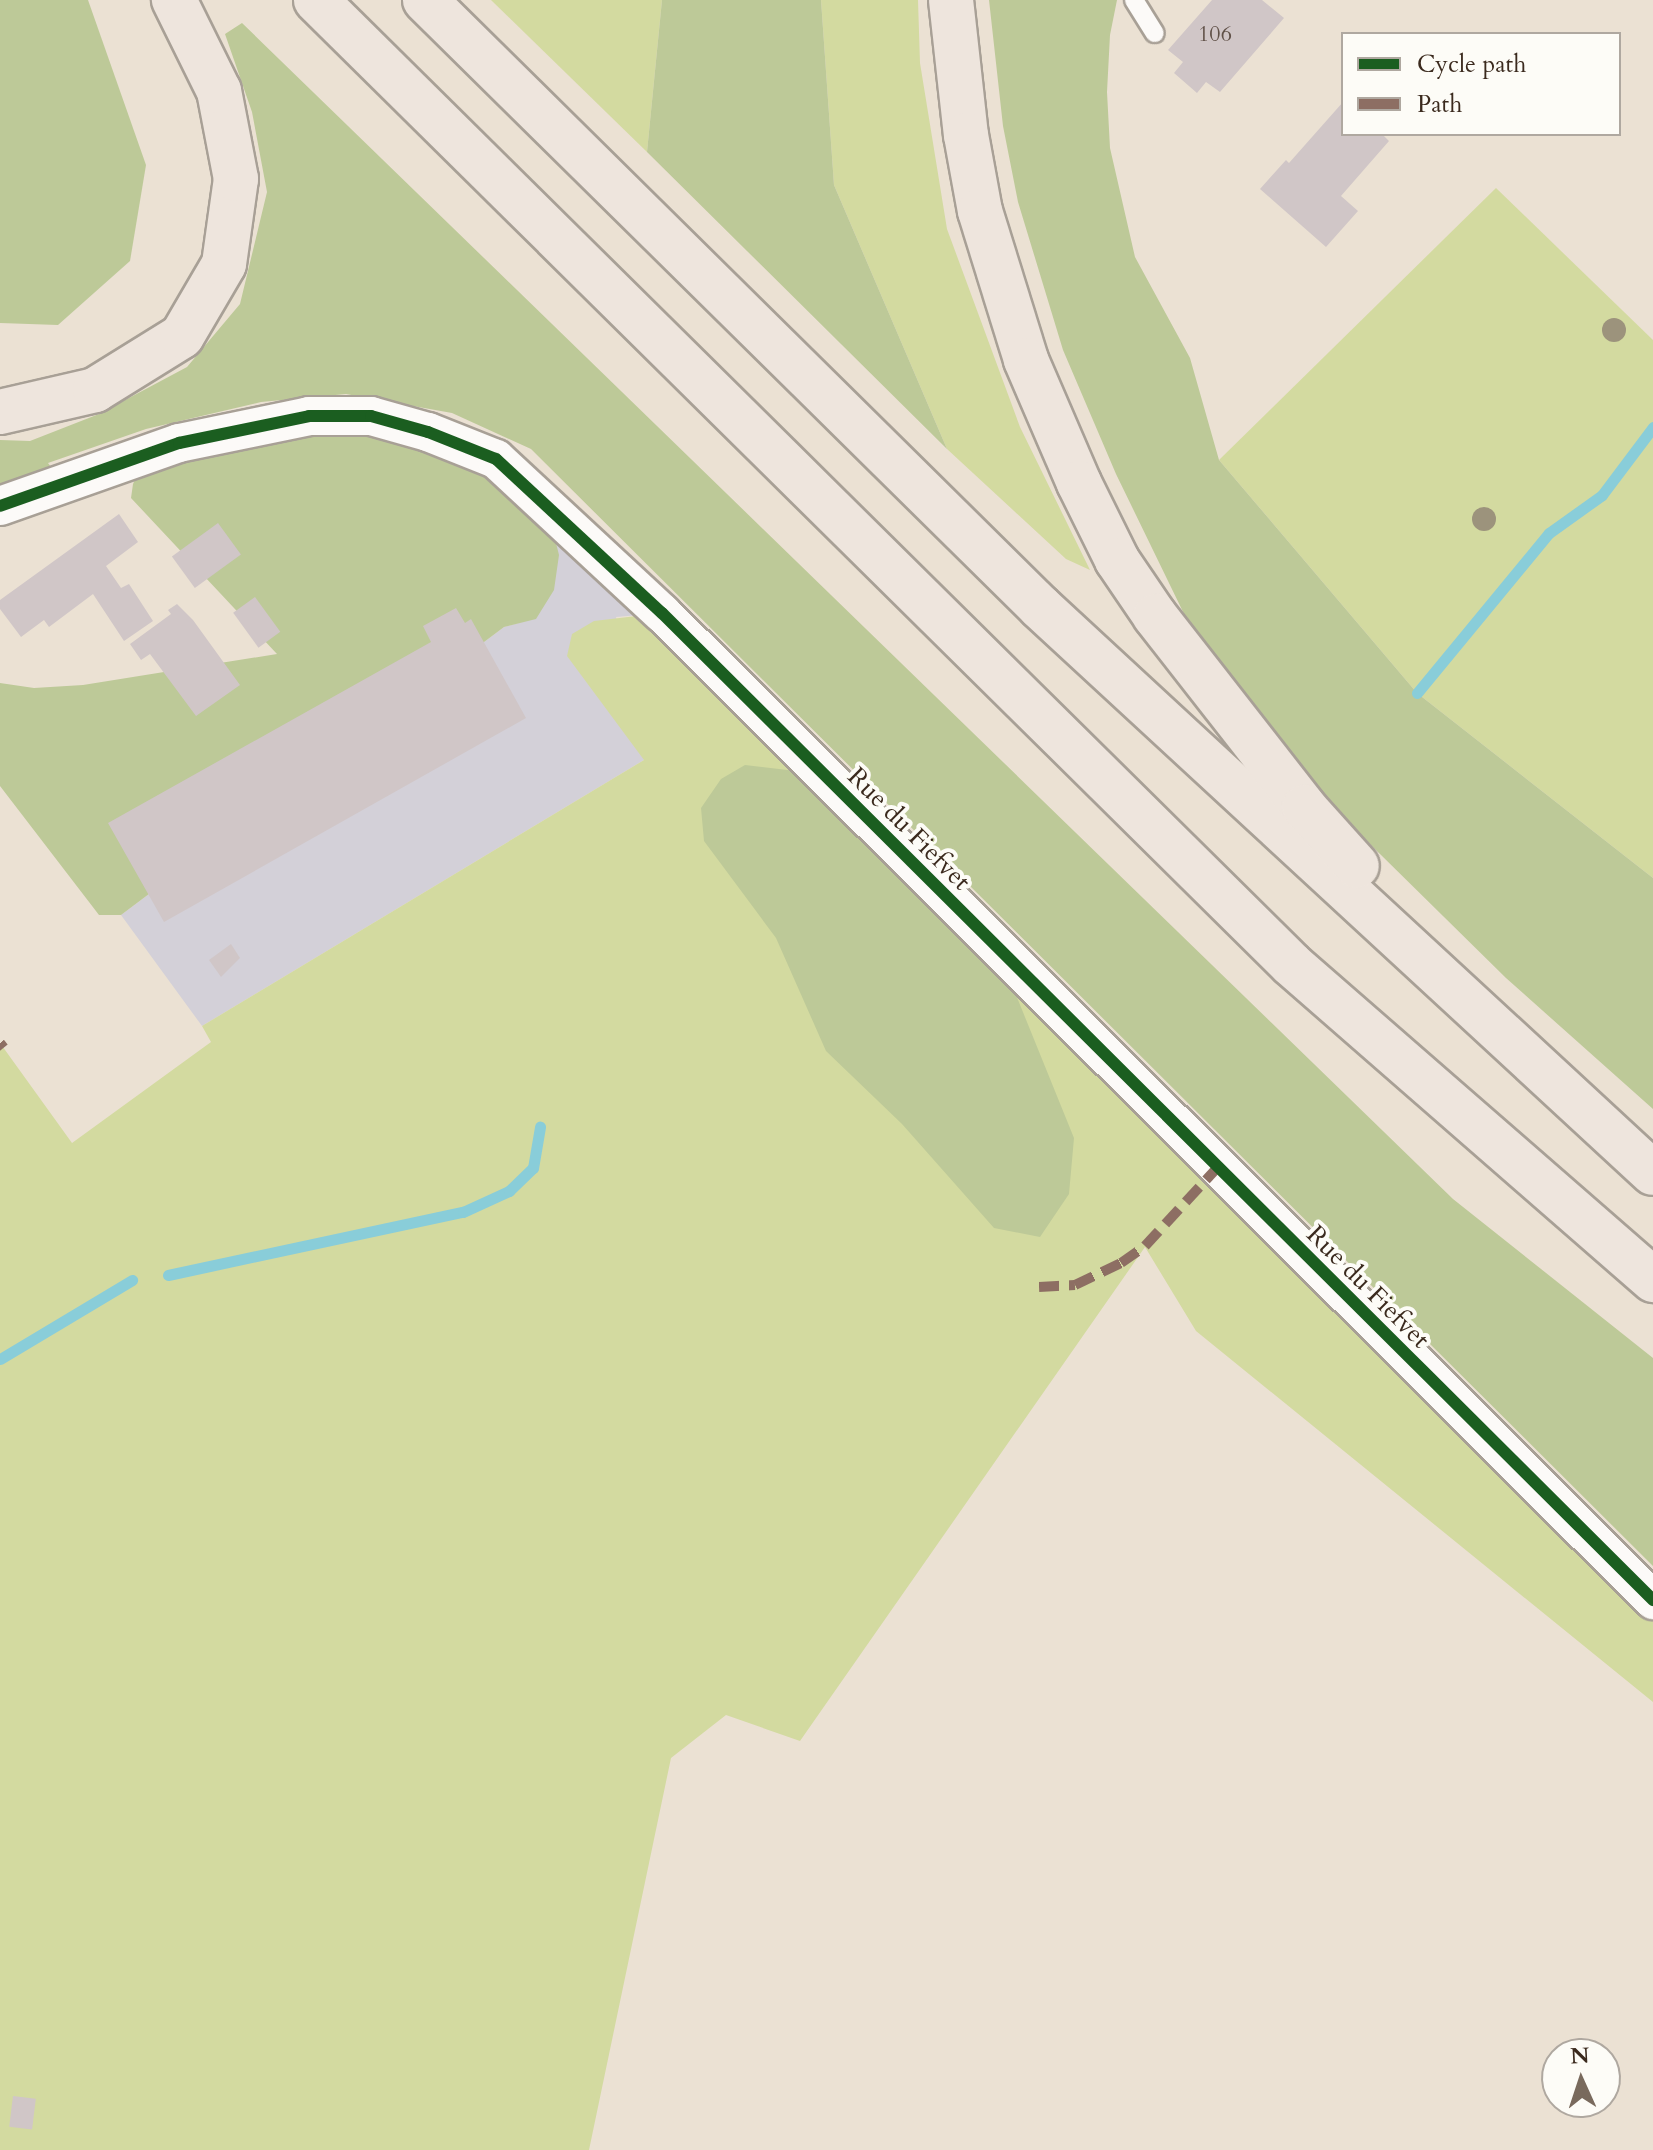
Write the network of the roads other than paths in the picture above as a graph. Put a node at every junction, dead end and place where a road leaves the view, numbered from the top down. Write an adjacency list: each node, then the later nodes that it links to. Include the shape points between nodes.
1 (174, 0): 7 (highway, via 219,91 236,179 224,264 182,336 95,390)
2 (316, 0): 11 (highway, via 1291,964)
3 (425, 0): 9 (highway, via 1040,607)
4 (951, 0): 9 (highway, via 966,135 999,280 1053,426 1117,560 1196,672 1304,807)
5 (1134, 0): 6 (lane)
6 (1155, 33)
7 (0, 412)
8 (0, 506): 12 (street, Rue du Fiefvet, via 179,443 309,416 371,416 496,459 662,613)
9 (1546, 1076): 10 (highway)
10 (1653, 1173)
11 (1653, 1280)
12 (1653, 1600)

